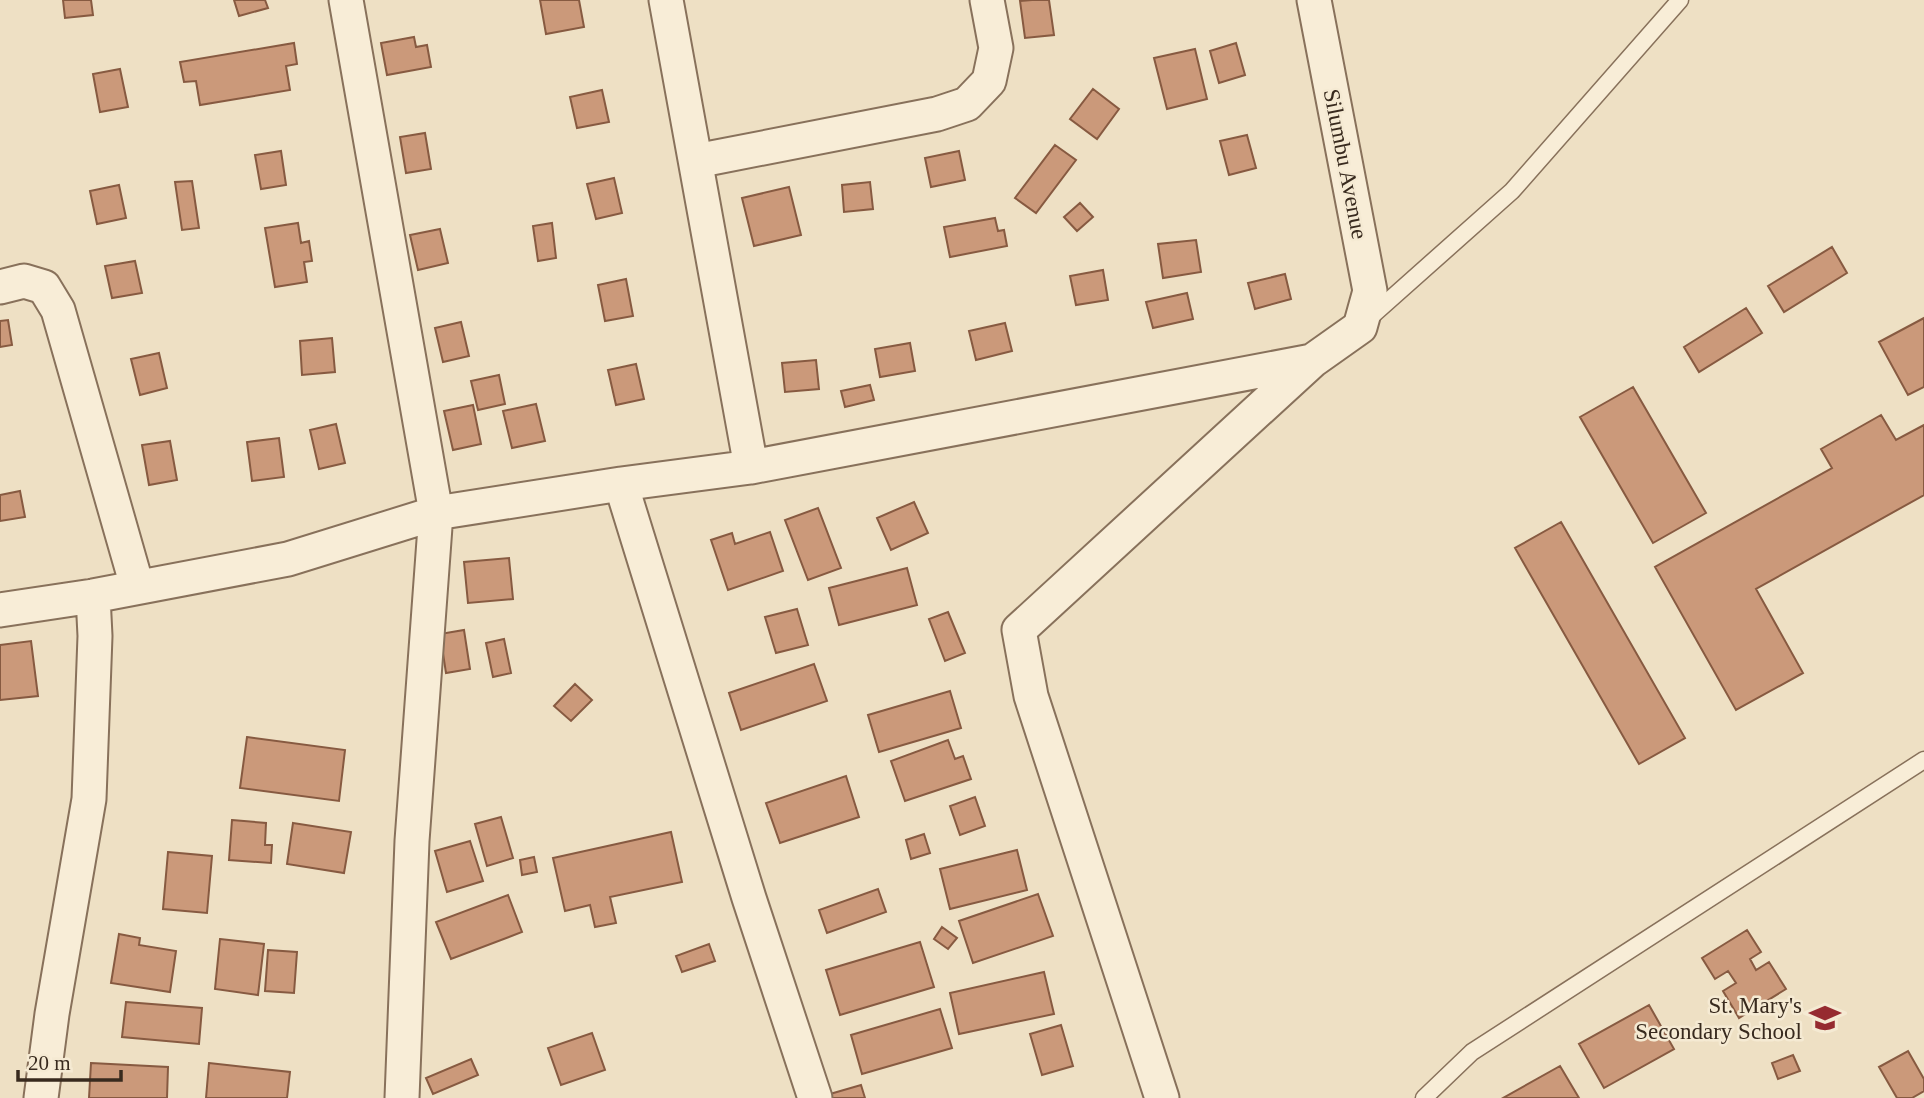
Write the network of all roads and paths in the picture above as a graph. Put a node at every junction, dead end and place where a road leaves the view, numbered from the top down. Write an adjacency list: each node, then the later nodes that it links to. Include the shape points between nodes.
1 (346, 0): 12 (street)
2 (666, 0): 6 (street)
3 (987, 0): 6 (street, via 996,48 989,81 967,104 937,114)
4 (1314, 0): 8 (street, Silumbu Avenue, via 1370,291)
5 (1680, 0): 8 (lane, via 1512,191)
6 (696, 160): 10 (street)
7 (0, 287): 13 (street, via 24,281 44,287 58,310)
8 (1360, 327): 9 (street)
9 (1311, 360): 10 (street); 20 (street, via 1018,630 1031,696)
10 (751, 467): 11 (street)
11 (621, 484): 12 (street); 19 (street)
12 (436, 513): 13 (street, via 288,559); 18 (street, via 412,841)
13 (137, 586): 14 (street)
14 (93, 596): 15 (street); 17 (street, via 89,799)
15 (0, 610)
16 (1924, 760): 21 (lane, via 1472,1052)
17 (41, 1098)
18 (402, 1098)
19 (815, 1098)
20 (1162, 1098)
21 (1424, 1098)

